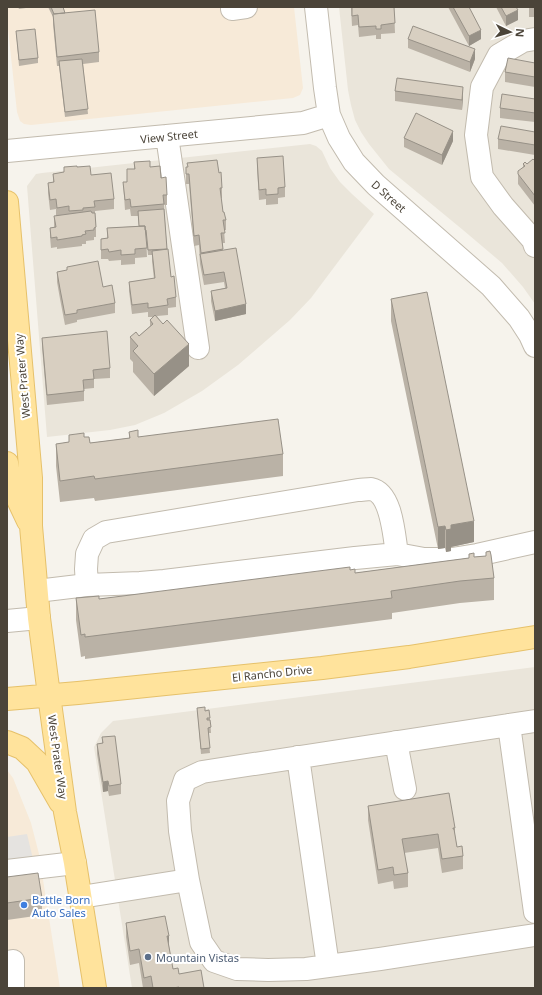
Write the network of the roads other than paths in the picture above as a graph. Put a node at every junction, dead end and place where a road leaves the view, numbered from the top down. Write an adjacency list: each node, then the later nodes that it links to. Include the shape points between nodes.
1 (316, 7): 3 (street, D Street)
2 (535, 39): 7 (street, via 523,41 499,55 482,88 476,136 482,177 533,240)
3 (330, 115): 4 (street, View Street, via 303,123); 10 (street, D Street, via 339,138 354,162 376,185 491,286)
4 (167, 136): 5 (street, View Street); 11 (street)
5 (7, 152)
6 (7, 202): 8 (main road, West Prater Way)
7 (535, 246)
8 (14, 289): 9 (main road); 13 (main road, West Prater Way, via 30,478)
9 (7, 312)
10 (532, 333)
11 (198, 348)
12 (7, 463): 13 (main road, West Prater Way, via 11,485)
13 (31, 526): 17 (main road, West Prater Way)
14 (535, 542): 15 (street, via 452,559 424,559)
15 (397, 554): 16 (street, via 164,581); 16 (street, via 390,511 383,496 372,489 358,490 106,532 94,539 87,554)
16 (87, 585): 17 (street)
17 (36, 591): 18 (main road, West Prater Way)
18 (39, 618): 19 (street); 21 (main road, West Prater Way)
19 (7, 621)
20 (535, 636): 21 (main road, El Rancho Drive, via 417,656 322,668)
21 (49, 695): 22 (main road, El Rancho Drive); 29 (main road, West Prater Way)
22 (7, 699)
23 (535, 721): 24 (street)
24 (509, 725): 26 (street); 34 (street)
25 (7, 742): 29 (main road, via 22,748 37,762)
26 (396, 742): 27 (street); 28 (street)
27 (298, 757): 32 (street, via 202,772 185,780 178,801); 37 (street)
28 (405, 789)
29 (65, 812): 30 (main road, West Prater Way)
30 (75, 863): 31 (street); 33 (main road, West Prater Way)
31 (7, 871)
32 (188, 880): 33 (street); 37 (street, via 201,942 214,961 237,969 306,969)
33 (81, 897): 39 (main road, West Prater Way)
34 (535, 912)
35 (535, 934): 37 (street)
36 (7, 962): 38 (street, via 13,961)
37 (328, 966)
38 (13, 988)
39 (95, 988)

